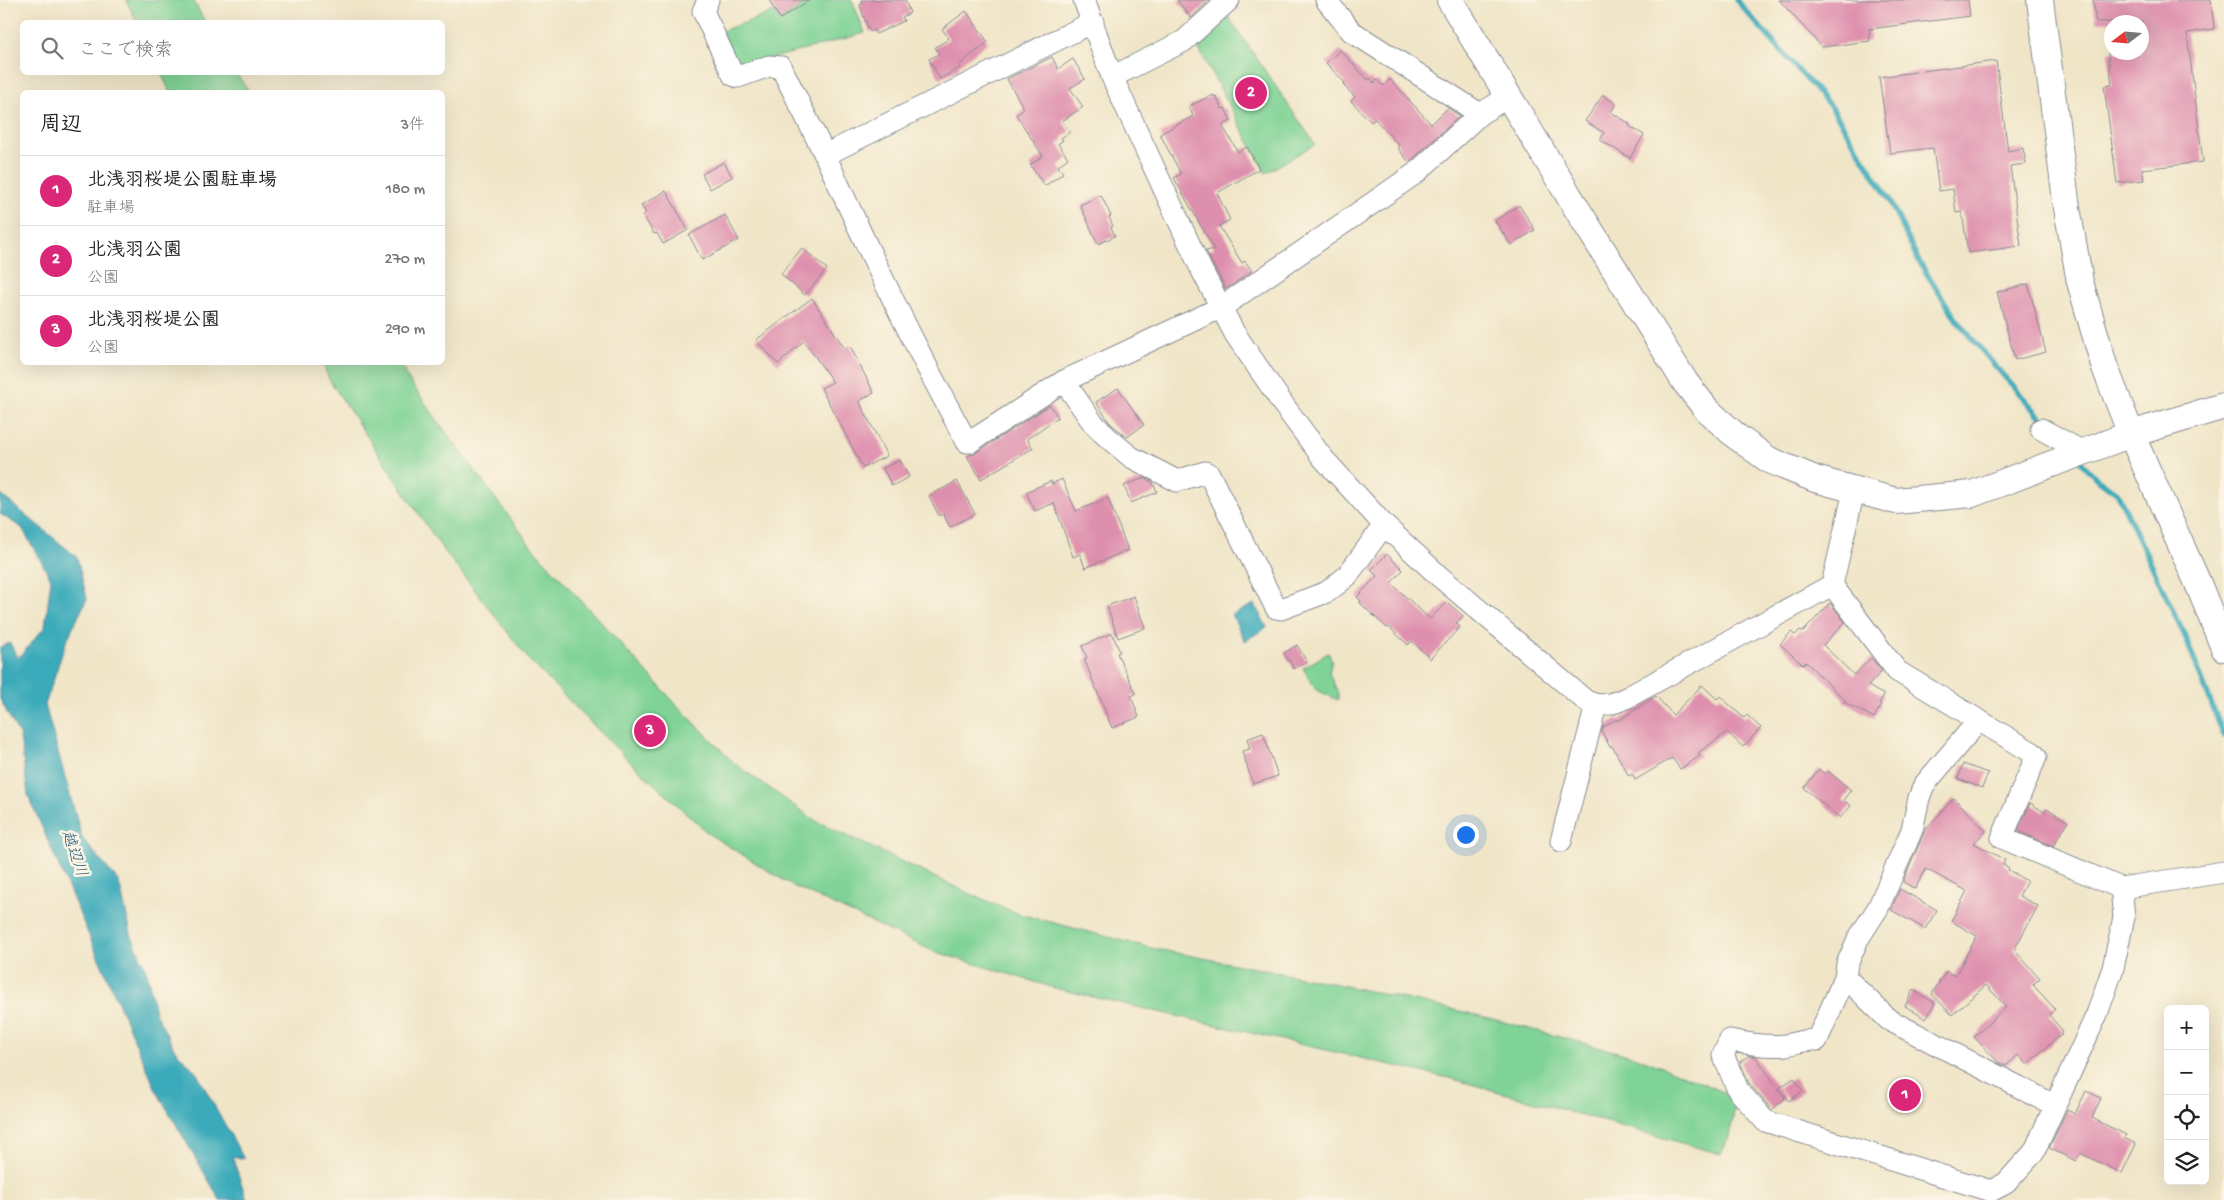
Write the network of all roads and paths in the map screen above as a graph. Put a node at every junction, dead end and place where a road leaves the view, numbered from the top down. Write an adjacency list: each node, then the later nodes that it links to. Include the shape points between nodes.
1 (708, 0): 11 (street, via 703,11 733,75 738,77 769,66 781,67)
2 (1084, 0): 7 (street)
3 (1230, 0): 8 (street, via 1184,41)
4 (1326, 0): 10 (street, via 1351,31)
5 (1450, 0): 9 (street)
6 (2040, 0): 16 (street, via 2080,282 2104,365)
7 (1093, 22): 8 (street); 11 (street)
8 (1112, 77): 12 (street, via 1201,269)
9 (1508, 97): 10 (street); 18 (street, via 1680,374 1706,410 1770,460)
10 (1480, 114): 12 (street, via 1416,174)
11 (825, 155): 13 (street, via 878,271 967,442)
12 (1222, 307): 13 (street); 19 (street, via 1235,334 1317,450)
13 (1064, 381): 19 (street, via 1093,423 1131,457 1177,481 1205,472 1209,474 1276,608 1327,592 1347,576)
14 (2224, 406): 16 (street)
15 (2041, 429): 17 (street)
16 (2130, 434): 17 (street); 21 (street, via 2197,580)
17 (2083, 452): 18 (street, via 1972,494 1896,501)
18 (1854, 491): 20 (street)
19 (1384, 525): 22 (street, via 1438,576 1569,688)
20 (1832, 585): 22 (street, via 1628,697 1611,704); 23 (street, via 1897,671)
21 (2224, 648)
22 (1596, 705): 24 (street)
23 (1978, 720): 26 (street, via 2036,756 2002,838); 27 (street, via 1924,785 1912,830 1878,908 1858,939)
24 (1561, 841)
25 (2224, 872): 26 (street)
26 (2121, 888): 28 (street, via 2124,917 2113,968 2097,1014)
27 (1845, 977): 28 (street, via 1889,1020); 28 (street, via 1817,1040 1806,1039 1786,1045 1754,1045 1730,1040 1723,1055 1734,1081 1765,1121 1991,1191 2006,1183 2034,1152)
28 (2054, 1105)

